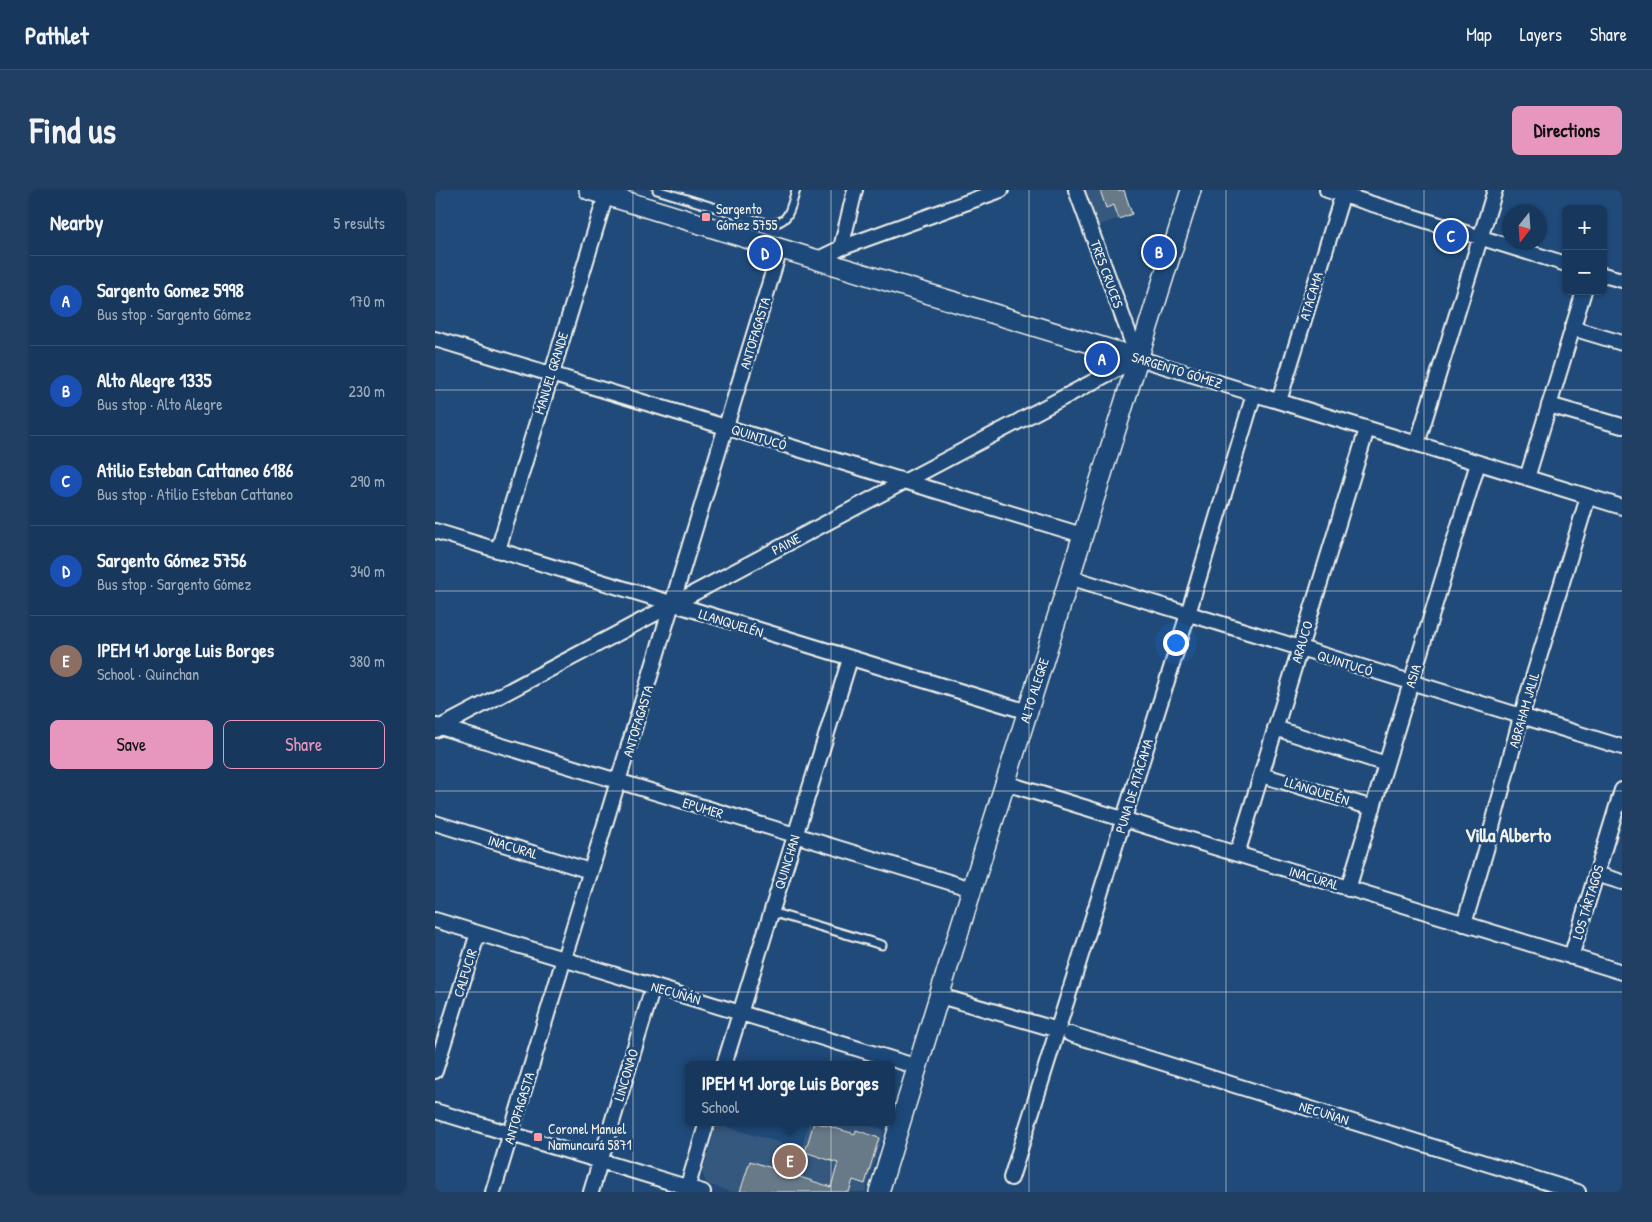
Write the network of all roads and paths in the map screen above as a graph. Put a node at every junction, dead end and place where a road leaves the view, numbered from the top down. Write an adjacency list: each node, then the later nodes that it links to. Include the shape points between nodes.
1 (657, 190): 2 (lane, via 775,224 789,213)
2 (796, 190)
3 (855, 190): 12 (street)
4 (1001, 190): 12 (street)
5 (1076, 190): 22 (street, TRES CRUCES)
6 (1191, 190): 22 (main road, ALTO ALEGRE)
7 (1327, 190): 9 (street)
8 (1495, 190): 11 (street)
9 (1343, 192): 11 (street); 25 (street, ATACAMA)
10 (597, 193): 13 (main road, SARGENTO GÓMEZ); 23 (street, MANUEL GRANDE)
11 (1481, 236): 15 (street); 30 (street)
12 (841, 248): 14 (street)
13 (780, 249): 14 (main road, SARGENTO GÓMEZ); 28 (street, ANTOFAGASTA)
14 (816, 260): 22 (main road, SARGENTO GÓMEZ)
15 (1562, 263)
16 (1607, 275): 17 (street)
17 (1621, 277)
18 (1583, 295): 19 (street)
19 (1573, 328): 21 (street); 26 (street)
20 (435, 338): 23 (street, QUINTUCÓ)
21 (1622, 343)
22 (1138, 358): 24 (street, SARGENTO GÓMEZ); 33 (street, PAINE); 37 (main road, ALTO ALEGRE)
23 (551, 374): 28 (street, QUINTUCÓ); 38 (street, MANUEL GRANDE)
24 (1254, 394): 25 (street, SARGENTO GÓMEZ); 41 (street, PUNA DE ATACAMA)
25 (1279, 402): 29 (street, SARGENTO GÓMEZ)
26 (1549, 405): 27 (street); 32 (street)
27 (1622, 426)
28 (727, 427): 33 (street, QUINTUCÓ); 40 (street, ANTOFAGASTA)
29 (1367, 429): 30 (street, SARGENTO GÓMEZ); 42 (street, ARAUCO)
30 (1417, 444): 31 (street, SARGENTO GÓMEZ)
31 (1478, 463): 32 (street, SARGENTO GÓMEZ); 44 (street, ASIA)
32 (1527, 478): 34 (street, SARGENTO GÓMEZ)
33 (904, 481): 37 (street, QUINTUCÓ); 40 (street, PAINE)
34 (1587, 497): 35 (street, SARGENTO GÓMEZ); 46 (street, ABRAHAM JALIL)
35 (1622, 507)
36 (435, 531): 38 (street, LLANQUELÉN)
37 (1083, 535): 39 (main road, ALTO ALEGRE)
38 (497, 550): 40 (street, LLANQUELÉN)
39 (1069, 578): 41 (street, QUINTUCÓ); 45 (main road, ALTO ALEGRE)
40 (673, 605): 43 (street, LLANQUELÉN); 47 (street, PAINE); 52 (street, ANTOFAGASTA)
41 (1188, 614): 42 (street, QUINTUCÓ); 56 (street, PUNA DE ATACAMA)
42 (1299, 649): 44 (street, QUINTUCÓ); 48 (street, ARAUCO)
43 (850, 659): 45 (street, LLANQUELÉN); 59 (street, QUINCHAN)
44 (1411, 683): 46 (street, QUINTUCÓ); 50 (street, ASIA)
45 (1028, 712): 53 (main road, ALTO ALEGRE)
46 (1521, 717): 49 (street, QUINTUCÓ); 68 (street, ABRAHAM JALIL)
47 (437, 728): 52 (street, EPUMER)
48 (1275, 728): 50 (street); 51 (street, ARAUCO)
49 (1622, 747)
50 (1386, 764): 55 (street, ASIA)
51 (1261, 774): 55 (street, LLANQUELÉN); 60 (street, ARAUCO)
52 (619, 782): 59 (street, EPUMER); 61 (street, ANTOFAGASTA)
53 (1005, 783): 56 (street, INACURAL); 64 (main road, ALTO ALEGRE)
54 (1622, 790): 58 (street, LOS TÁRTAGOS)
55 (1373, 808): 65 (street, ASIA)
56 (1123, 820): 60 (street, INACURAL); 77 (street, PUNA DE ATACAMA)
57 (435, 823): 61 (street, INACURAL)
58 (1616, 831): 62 (street, LOS TÁRTAGOS)
59 (795, 836): 64 (street, EPUMER); 66 (street, QUINCHAN)
60 (1237, 854): 65 (street, INACURAL)
61 (590, 871): 72 (street, ANTOFAGASTA)
62 (1596, 874): 63 (street); 71 (street, LOS TÁRTAGOS)
63 (1622, 882)
64 (972, 889): 75 (main road, ALTO ALEGRE)
65 (1348, 889): 68 (street, INACURAL)
66 (771, 912): 70 (lane); 76 (street, QUINCHAN)
67 (435, 920): 69 (street, NECUÑÁN)
68 (1464, 924): 71 (street, INACURAL)
69 (478, 933): 72 (street, NECUÑÁN); 80 (street, CALFUCIR)
70 (882, 945)
71 (1571, 957): 73 (street, INACURAL)
72 (564, 958): 74 (street, NECUÑÁN); 83 (street, ANTOFAGASTA)
73 (1622, 972)
74 (653, 987): 76 (street, NECUÑÁN); 84 (street, LINCONAO)
75 (940, 996): 77 (street, NECUÑAN); 79 (main road, ALTO ALEGRE)
76 (740, 1012): 78 (street, QUINCHAN); 79 (street, NECUÑÁN)
77 (1064, 1032): 85 (street, PUNA DE ATACAMA); 91 (street, NECUÑAN)
78 (725, 1061)
79 (918, 1067): 90 (main road, ALTO ALEGRE)
80 (435, 1071)
81 (435, 1111): 83 (street)
82 (706, 1126): 86 (street)
83 (511, 1134): 84 (street); 87 (street, ANTOFAGASTA)
84 (601, 1160): 86 (street); 88 (street, LINCONAO)
85 (1011, 1178)
86 (687, 1190): 89 (street)
87 (493, 1192)
88 (591, 1192)
89 (703, 1192)
90 (879, 1192)
91 (1578, 1192)

